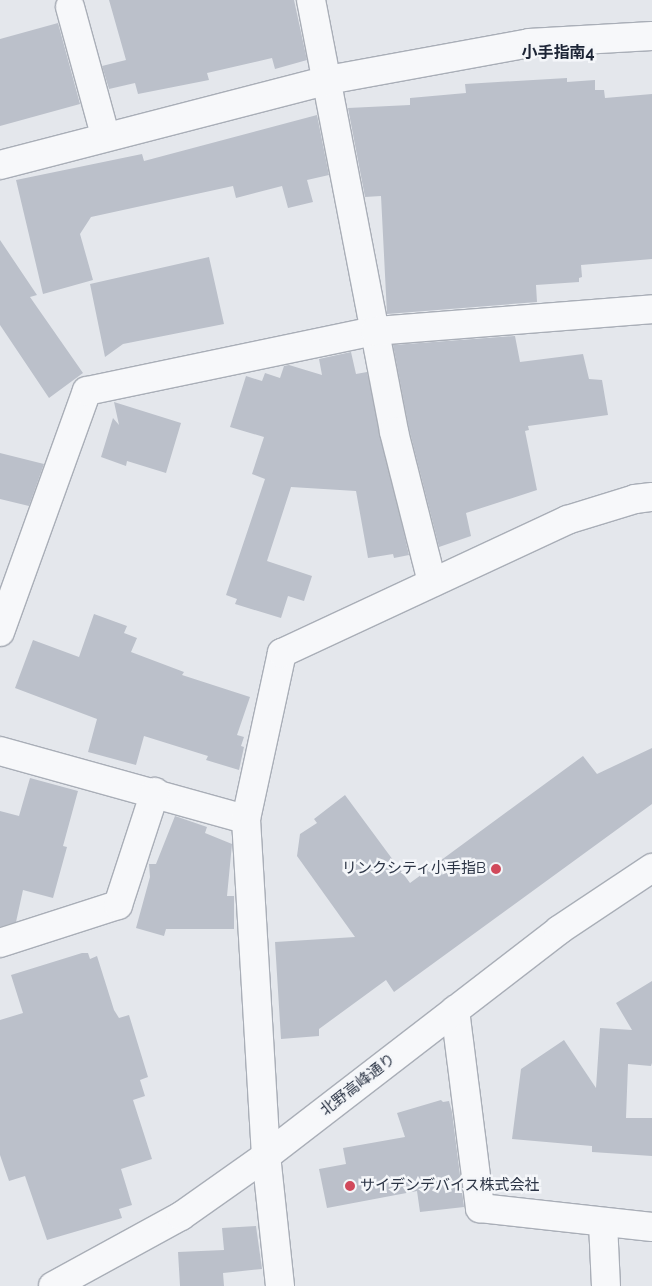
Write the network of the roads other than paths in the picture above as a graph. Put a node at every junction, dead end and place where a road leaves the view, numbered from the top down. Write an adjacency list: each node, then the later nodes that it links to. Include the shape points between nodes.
1 (311, 0): 4 (street)
2 (70, 7): 5 (street)
3 (652, 36): 4 (street, via 530,44)
4 (328, 80): 5 (street); 8 (street)
5 (105, 135): 6 (street)
6 (0, 165)
7 (652, 309): 8 (street)
8 (375, 331): 10 (street, via 394,432); 11 (street, via 88,391)
9 (652, 497): 10 (street, via 635,499 567,520)
10 (432, 582): 14 (street, via 282,653)
11 (0, 632)
12 (0, 751): 13 (street)
13 (155, 792): 14 (street); 16 (street, via 118,905)
14 (246, 819): 18 (street)
15 (652, 868): 17 (street, 北野高峰通り, via 559,930)
16 (0, 943)
17 (455, 1010): 18 (street, 北野高峰通り); 19 (street, via 480,1208)
18 (266, 1156): 21 (street, 北野高峰通り, via 181,1216); 22 (street)
19 (603, 1223): 20 (street); 23 (street)
20 (652, 1227)
21 (53, 1286)
22 (280, 1286)
23 (606, 1286)

